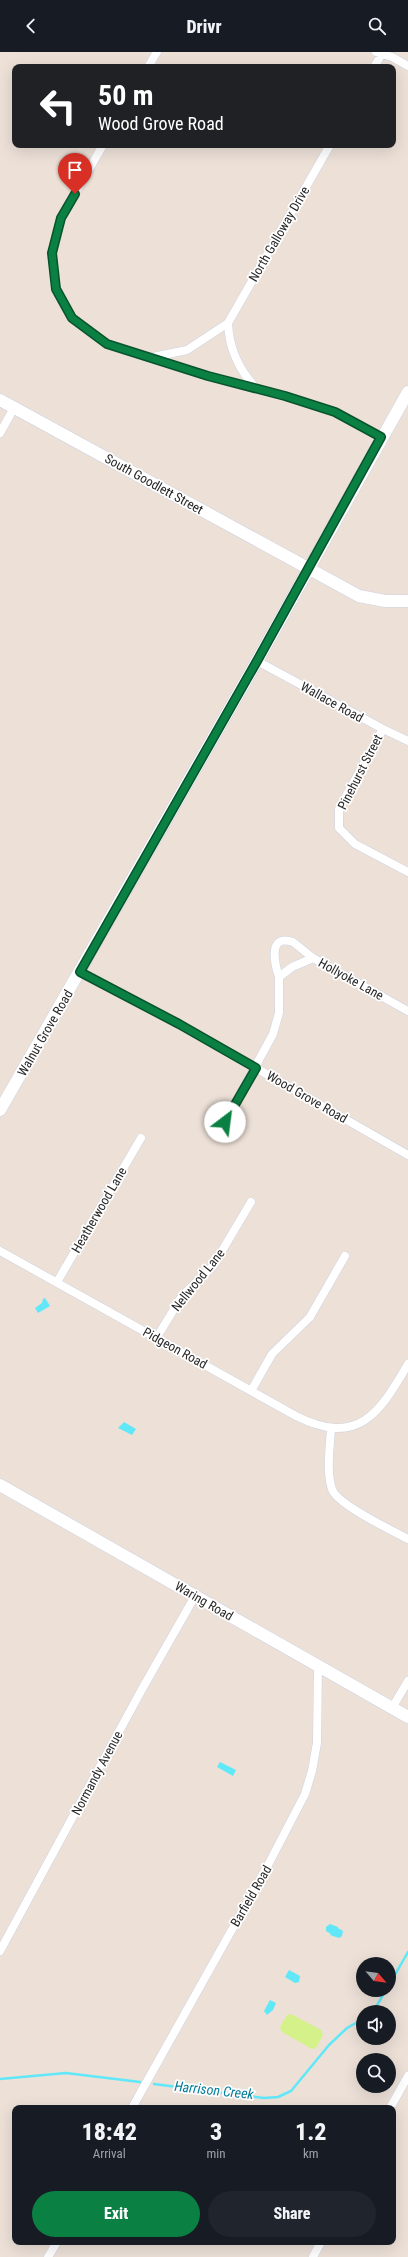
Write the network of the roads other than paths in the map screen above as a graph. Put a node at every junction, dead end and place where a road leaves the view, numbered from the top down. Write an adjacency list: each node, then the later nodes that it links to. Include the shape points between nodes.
1 (157, 52): 3 (street)
2 (380, 53): 4 (street); 5 (street)
3 (150, 64)
4 (375, 64)
5 (408, 66)
6 (101, 148): 9 (street, via 61,218 52,253 56,289 72,318 101,340)
7 (328, 148): 8 (street, North Galloway Drive)
8 (228, 323): 9 (street, North Galloway Drive, via 187,350); 10 (street, via 229,338 235,355 244,375)
9 (148, 358): 10 (street)
10 (257, 389): 15 (street, via 335,412)
11 (408, 392): 15 (main road, Walnut Grove Road)
12 (0, 400): 13 (main road, South Goodlett Street)
13 (14, 408): 14 (street); 16 (main road, South Goodlett Street)
14 (0, 434)
15 (381, 437): 16 (main road, Walnut Grove Road)
16 (308, 569): 17 (main road, South Goodlett Street, via 359,596 385,602); 18 (main road, Walnut Grove Road)
17 (408, 601)
18 (257, 661): 19 (street, Wallace Road); 23 (main road, Walnut Grove Road)
19 (383, 729): 20 (street, Wallace Road); 21 (street, Pinehurst Street, via 339,810 339,828 355,844)
20 (408, 741)
21 (408, 872)
22 (313, 958): 24 (street, Hollyoke Lane, via 292,967); 24 (street, via 293,942 282,942 277,945 273,955); 25 (street, Hollyoke Lane)
23 (80, 972): 26 (street, Wood Grove Road); 27 (main road, Walnut Grove Road)
24 (278, 978): 26 (street, via 280,1003 276,1024)
25 (408, 1011)
26 (256, 1068): 28 (street); 30 (street, Wood Grove Road)
27 (0, 1110)
28 (225, 1122)
29 (141, 1138): 34 (street, Heatherwood Lane)
30 (408, 1155)
31 (251, 1202): 35 (street, Nellwood Lane, via 213,1266 182,1296)
32 (0, 1251): 34 (street, Pidgeon Road)
33 (345, 1256): 37 (street, via 310,1317 272,1354)
34 (57, 1282): 35 (street, Pidgeon Road)
35 (157, 1337): 37 (street, Pidgeon Road)
36 (408, 1364): 38 (street, Pidgeon Road, via 379,1409 368,1419)
37 (251, 1391): 38 (street, Pidgeon Road, via 311,1423)
38 (330, 1428): 40 (street, via 329,1473 334,1494 345,1504)
39 (0, 1485): 41 (main road, Waring Road)
40 (408, 1539)
41 (195, 1596): 42 (main road, Waring Road); 46 (street, Normandy Avenue)
42 (318, 1667): 44 (main road, Waring Road); 48 (street, Barfield Road, via 317,1743 305,1794)
43 (408, 1681): 44 (street)
44 (392, 1708): 45 (main road, Waring Road)
45 (408, 1717)
46 (0, 1951)
47 (408, 2076): 49 (street)
48 (134, 2105)
49 (392, 2105)
50 (55, 2245): 52 (street)
51 (319, 2245): 53 (street)
52 (48, 2257)
53 (313, 2257)

